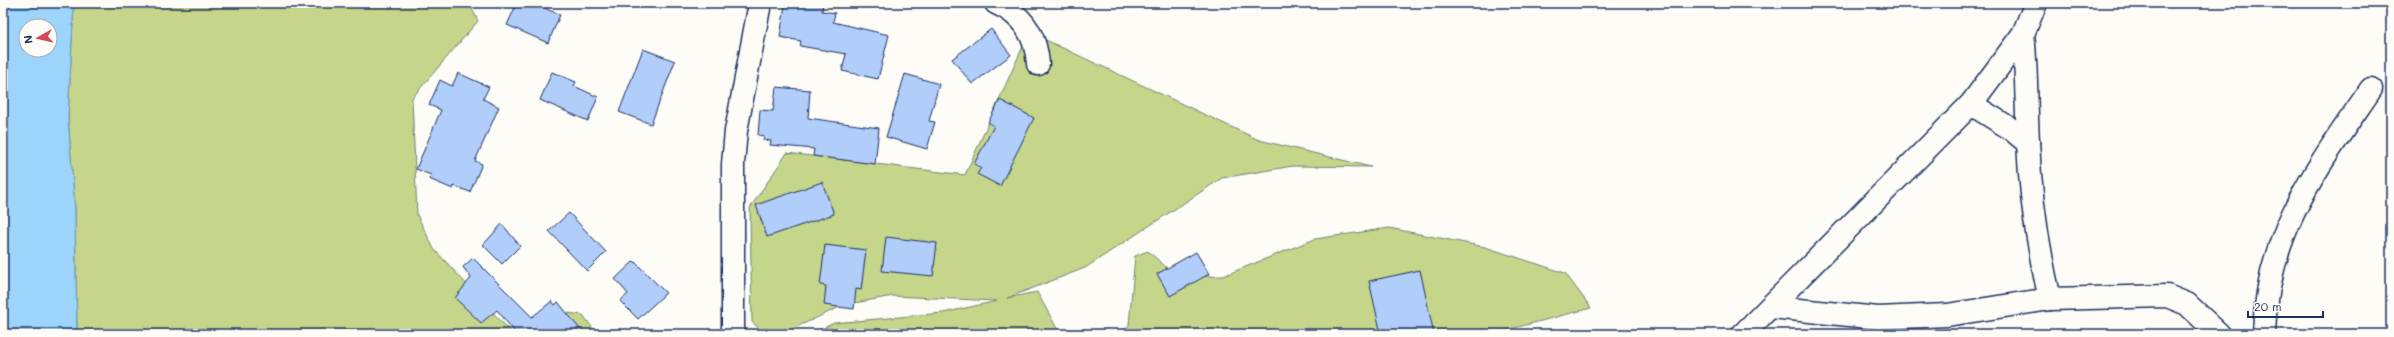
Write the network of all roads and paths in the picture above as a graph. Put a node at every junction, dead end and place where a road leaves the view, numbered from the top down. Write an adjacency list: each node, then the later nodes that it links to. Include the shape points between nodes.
1 (760, 3): 11 (street, via 736,131 733,164)
2 (996, 3): 5 (street, via 1013,12 1029,29 1034,40)
3 (2036, 3): 4 (street)
4 (2023, 34): 7 (street); 8 (street, via 2027,73)
5 (1038, 64)
6 (2370, 89): 14 (street, via 2328,152 2280,241 2270,276 2264,311)
7 (1971, 104): 8 (street); 10 (street)
8 (2028, 143): 9 (street, via 2040,256)
9 (2050, 299): 10 (street, via 1947,315 1878,318); 13 (street, via 2167,296 2187,304)
10 (1770, 306): 12 (street)
11 (733, 334)
12 (1743, 334)
13 (2219, 334)
14 (2264, 334)

